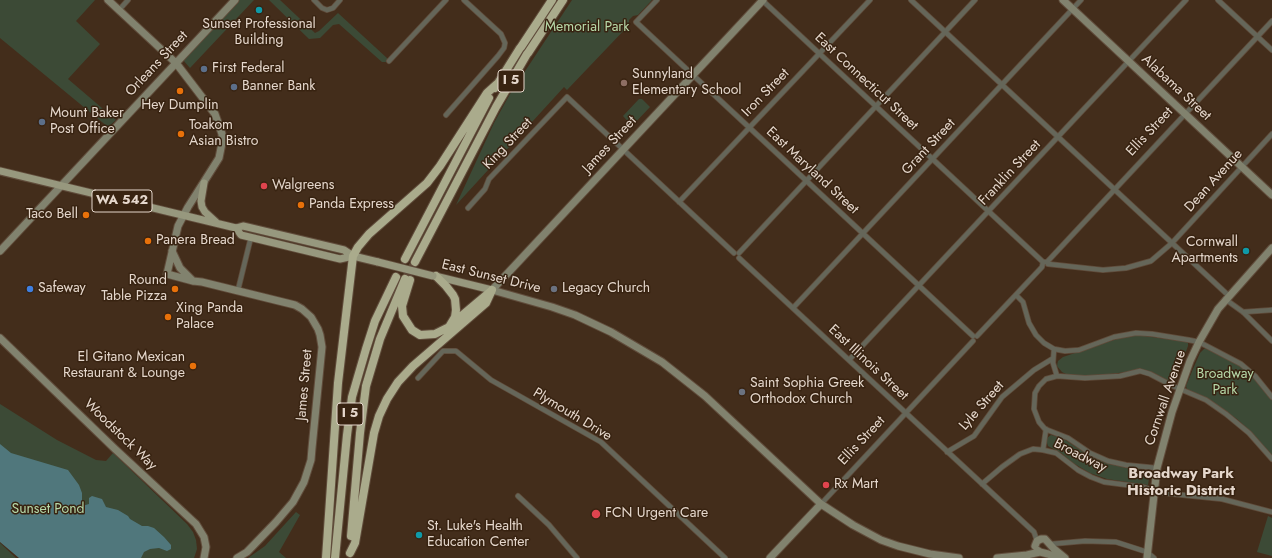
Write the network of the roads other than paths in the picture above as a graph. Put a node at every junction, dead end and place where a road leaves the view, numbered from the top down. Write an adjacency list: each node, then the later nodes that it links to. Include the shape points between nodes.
1 (108, 0): 20 (main road)
2 (128, 0): 20 (street)
3 (235, 0): 28 (main road, Orleans Street)
4 (314, 0): 5 (street, via 327,10)
5 (340, 0)
6 (446, 0): 26 (street)
7 (464, 0): 34 (street, via 501,34 505,43 504,48)
8 (552, 0): 30 (highway, I 5)
9 (563, 0): 63 (highway, I 5, via 496,107)
10 (657, 0): 29 (street, East Maryland Street, via 636,22)
11 (763, 0): 25 (street, East Connecticut Street); 29 (main road, James Street)
12 (870, 0): 25 (street, Iron Street)
13 (911, 0): 22 (street)
14 (975, 0): 22 (street)
15 (1063, 0): 19 (main road, Alabama Street)
16 (1081, 0): 19 (street, Grant Street)
17 (1186, 0): 27 (street, Franklin Street)
18 (1218, 0): 23 (street)
19 (1073, 9): 27 (main road, Alabama Street); 31 (street, Grant Street)
20 (118, 10): 28 (main road)
21 (1272, 20): 23 (street, Ellis Street)
22 (945, 32): 31 (street); 33 (street)
23 (1257, 36): 24 (street); 35 (street, Ellis Street)
24 (1272, 50)
25 (819, 54): 33 (street, East Connecticut Street); 36 (street, Iron Street)
26 (389, 61)
27 (1129, 61): 35 (main road, Alabama Street); 38 (street, Franklin Street)
28 (176, 63): 44 (main road, via 215,114 220,125 223,140 220,154); 45 (main road, Orleans Street)
29 (693, 75): 36 (street, East Maryland Street); 39 (main road, James Street)
30 (497, 84): 61 (highway, via 487,93 427,183 369,234); 62 (highway, I 5)
31 (1002, 85): 38 (street); 40 (street, Grant Street)
32 (566, 97): 39 (street, East Illinois Street); 49 (street, King Street, via 489,179 485,189)
33 (876, 106): 40 (street, East Connecticut Street); 43 (street)
34 (446, 114)
35 (1185, 114): 41 (main road, Alabama Street); 46 (street, Ellis Street)
36 (749, 128): 43 (street, East Maryland Street); 48 (street, Iron Street)
37 (1272, 134): 41 (street, Dean Avenue)
38 (1058, 137): 46 (street); 50 (street, Franklin Street)
39 (623, 150): 48 (street, East Illinois Street); 70 (main road, James Street)
40 (932, 159): 50 (street, East Connecticut Street); 54 (street, Grant Street)
41 (1242, 167): 47 (main road, Alabama Street); 56 (street, Dean Avenue)
42 (0, 171): 45 (main road, East Sunset Drive / WA 542)
43 (806, 181): 54 (street, East Maryland Street); 60 (street)
44 (204, 183): 51 (main road); 52 (main road, via 202,207)
45 (61, 186): 51 (main road, East Sunset Drive / WA 542); 57 (main road, Orleans Street)
46 (1114, 189): 56 (street); 64 (street, Ellis Street)
47 (1272, 195)
48 (679, 202): 60 (street, East Illinois Street)
49 (468, 208)
50 (988, 212): 64 (street, East Connecticut Street); 68 (street, Franklin Street)
51 (184, 215): 52 (main road, East Sunset Drive / WA 542); 58 (main road, via 178,226)
52 (218, 224): 53 (main road, East Sunset Drive / WA 542)
53 (236, 228): 55 (main road, East Sunset Drive / WA 542, via 241,235); 61 (main road, East Sunset Drive / WA 542, via 244,226 344,250)
54 (863, 234): 68 (street, East Maryland Street); 73 (street, Grant Street)
55 (251, 237): 61 (main road, East Sunset Drive / WA 542, via 342,259); 69 (street)
56 (1172, 243): 64 (street, Dean Avenue, via 1151,261 1126,268 1092,269); 72 (street)
57 (0, 251)
58 (172, 251): 67 (main road, via 180,268); 67 (main road, James Street, via 166,274)
59 (1270, 252): 72 (main road, Cornwall Avenue)
60 (738, 255): 73 (street, East Illinois Street)
61 (353, 256): 66 (main road, East Sunset Drive / WA 542, bridge); 108 (highway, via 338,384)
62 (405, 259)
63 (415, 262)
64 (1045, 264): 71 (street, Ellis Street)
65 (396, 276): 109 (highway, I 5, via 375,321 352,397)
66 (434, 276): 70 (main road, East Sunset Drive); 76 (highway, via 450,290 455,299 456,314)
67 (193, 281): 69 (main road, James Street)
68 (919, 286): 78 (street, East Maryland Street); 83 (street, Franklin Street)
69 (238, 290): 107 (main road, James Street, via 289,303 302,309 315,322 322,347 312,448 304,482 293,502 276,522 247,552)
70 (492, 290): 76 (highway); 97 (main road, East Sunset Drive, via 575,315 612,332 651,355 705,396); 103 (highway, via 486,303 413,366 387,399 374,433 355,544)
71 (1016, 295): 78 (street, Ellis Street); 81 (street, via 1023,302 1029,323 1036,335)
72 (1227, 298): 75 (street); 80 (main road, Cornwall Avenue)
73 (793, 308): 83 (street, East Illinois Street)
74 (1272, 310): 75 (street)
75 (1242, 312): 79 (street)
76 (449, 327): 103 (highway, I 5, via 427,335 420,335 412,330 403,316 402,306 408,280 380,339 366,386)
77 (0, 338): 106 (main road, Woodstock Way, via 196,524 205,542)
78 (974, 338): 88 (street, Ellis Street)
79 (1272, 341)
80 (1199, 342): 81 (street, via 1136,333 1114,337 1079,350 1065,352); 86 (main road, Cornwall Avenue); 87 (street, via 1241,364)
81 (1054, 349): 82 (street)
82 (1052, 359): 84 (street); 91 (street, Lyle Street, via 1006,393 974,436)
83 (849, 360): 88 (street, East Illinois Street)
84 (1057, 376): 86 (street, via 1094,378 1140,371); 89 (street, via 1044,381 1035,394 1035,412 1039,422)
85 (418, 378): 111 (street, Plymouth Drive, via 443,351 456,351 491,380 602,442)
86 (1180, 389): 92 (street, via 1206,400 1226,414 1249,433); 93 (main road, Cornwall Avenue)
87 (1272, 397)
88 (906, 413): 91 (street, East Illinois Street); 97 (street, Ellis Street)
89 (1046, 429): 90 (street); 93 (street, Broadway, via 1068,438 1090,453 1108,461)
90 (1043, 450): 94 (street, Broadway, via 1020,454); 95 (street, Broadway, via 1058,454 1091,477)
91 (947, 452): 94 (street, East Illinois Street)
92 (1272, 459)
93 (1157, 468): 95 (main road, Cornwall Avenue)
94 (982, 484): 99 (street, East Illinois Street, via 1034,532)
95 (1154, 490): 98 (street, Broadway, via 1222,499); 102 (main road, Cornwall Avenue)
96 (518, 496): 110 (street, via 549,525)
97 (821, 504): 112 (main road, Ellis Street); 113 (main road, East Sunset Drive, via 881,540 914,551)
98 (1272, 512)
99 (1036, 544): 100 (main road, via 1040,538); 101 (main road); 104 (main road)
100 (1051, 544): 102 (street, via 1116,542); 105 (main road)
101 (1040, 552): 104 (main road); 105 (main road)
102 (1147, 555): 115 (street)
103 (350, 556)
104 (1015, 556): 114 (main road)
105 (1058, 557)
106 (204, 558)
107 (236, 558)
108 (326, 558)
109 (335, 558)
110 (577, 558)
111 (725, 558)
112 (770, 558)
113 (959, 558)
114 (997, 558)
115 (1154, 558)

